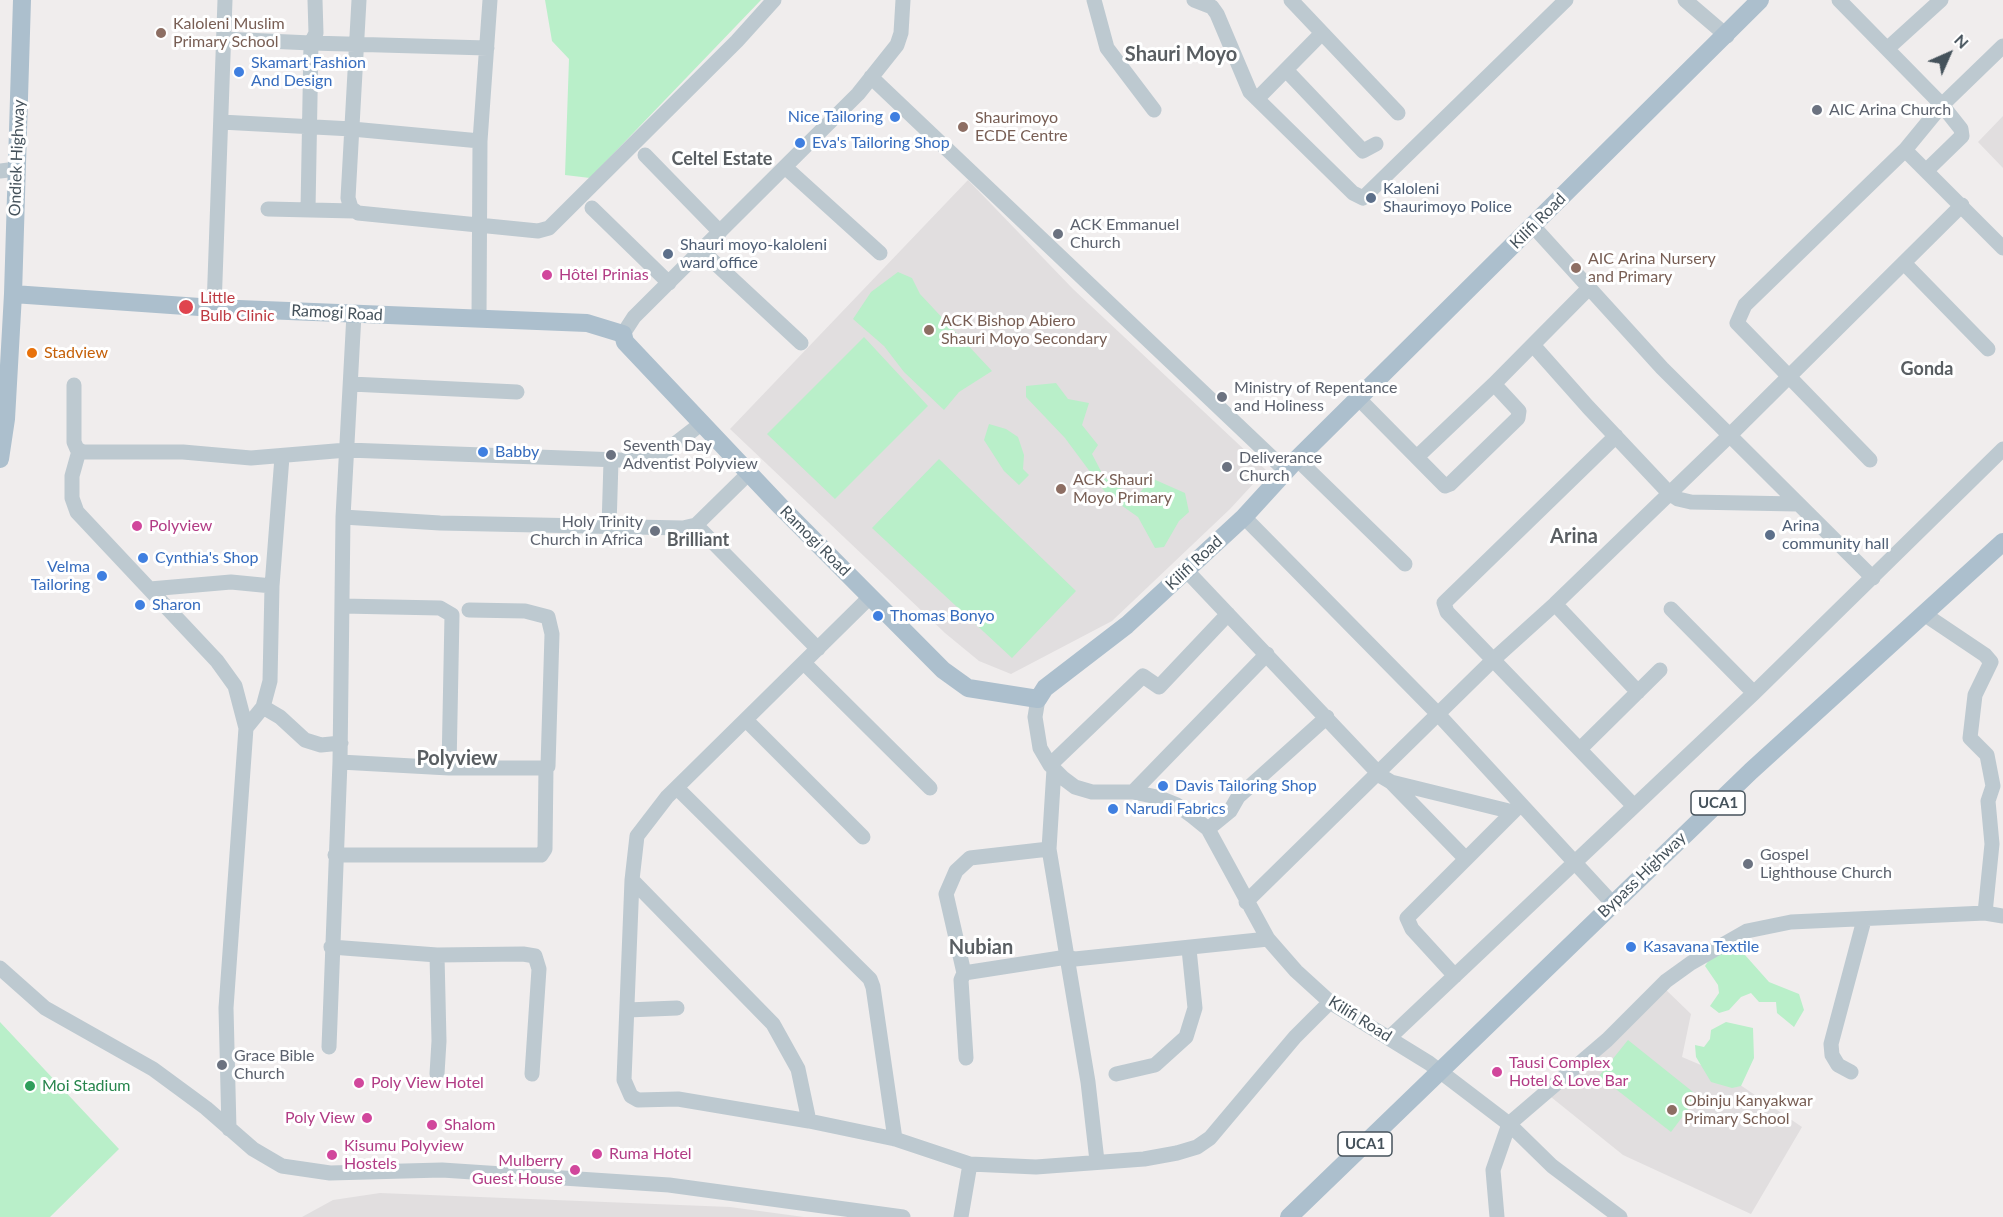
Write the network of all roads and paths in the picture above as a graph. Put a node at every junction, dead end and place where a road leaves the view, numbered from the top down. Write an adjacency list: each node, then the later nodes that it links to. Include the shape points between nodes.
1 (22, 0): 38 (main road, Ondiek Highway)
2 (225, 0): 18 (street)
3 (315, 0): 19 (street, via 316,33)
4 (359, 0): 20 (street)
5 (490, 0): 22 (street)
6 (774, 0): 45 (street, via 549,228 538,231)
7 (903, 0): 25 (street, via 897,45)
8 (1094, 0): 28 (street, via 1107,48)
9 (1194, 0): 26 (street, via 1212,7 1217,14 1250,92)
10 (1291, 0): 16 (street)
11 (1566, 0): 26 (street, via 1363,198 1348,189)
12 (1685, 0): 17 (street)
13 (1760, 0): 17 (main road, Kilifi Road)
14 (1839, 0): 23 (street)
15 (1941, 0): 23 (street)
16 (1322, 33): 24 (street); 29 (street)
17 (1727, 36): 46 (main road, Kilifi Road)
18 (223, 39): 19 (street); 30 (street)
19 (311, 43): 20 (street); 31 (street)
20 (357, 44): 22 (street); 32 (street)
21 (2003, 46): 27 (street)
22 (487, 48): 33 (street)
23 (1887, 49): 27 (street)
24 (1286, 70): 26 (street); 34 (street, via 1363,151)
25 (872, 77): 37 (street); 80 (street)
26 (1257, 99)
27 (1942, 105): 35 (street); 39 (street, via 1962,129 1962,136)
28 (1154, 110)
29 (1398, 113)
30 (221, 122): 31 (street); 55 (street)
31 (310, 126): 32 (street); 43 (street)
32 (352, 129): 33 (street); 44 (street, via 348,198)
33 (480, 141): 45 (street)
34 (1376, 144)
35 (1905, 150): 39 (street); 62 (street, via 1738,315 1737,323 1743,331)
36 (645, 155): 47 (street)
37 (785, 167): 47 (street); 50 (street)
38 (8, 170): 54 (main road, Ondiek Highway)
39 (1927, 170): 40 (street)
40 (1962, 205): 48 (street); 51 (street)
41 (592, 208): 52 (street)
42 (268, 209): 43 (street)
43 (308, 210): 44 (street)
44 (354, 211): 45 (street)
45 (478, 223): 57 (street)
46 (1533, 226): 53 (street); 67 (main road, Kilifi Road)
47 (720, 232): 49 (street)
48 (2003, 248)
49 (701, 250): 52 (street); 59 (street)
50 (880, 253)
51 (1905, 264): 61 (street); 62 (street)
52 (669, 282): 58 (street, via 634,317)
53 (1589, 288): 60 (street); 71 (street)
54 (13, 294): 55 (main road, Ramogi Road); 68 (main road, Ondiek Highway)
55 (214, 308): 56 (main road, Ramogi Road)
56 (354, 314): 57 (main road, Ramogi Road); 63 (street)
57 (479, 318): 58 (main road, Ramogi Road, via 587,323)
58 (623, 334): 69 (main road, Ramogi Road, via 626,342)
59 (801, 343)
60 (1533, 345): 64 (street); 70 (street)
61 (1988, 349)
62 (1787, 377): 71 (street); 78 (street)
63 (351, 384): 66 (street); 73 (street)
64 (1494, 384): 75 (street); 75 (street, via 1517,408 1518,418 1450,484 1442,484)
65 (74, 386): 74 (street, via 74,442)
66 (517, 392)
67 (1359, 399): 75 (street); 80 (main road, Kilifi Road)
68 (3, 419): 77 (main road, Ondiek Highway)
69 (702, 423): 79 (street, via 653,460); 81 (main road, Ramogi Road)
70 (1616, 436): 82 (street); 103 (street, via 1444,603 1447,612)
71 (1728, 437): 82 (street); 83 (street)
72 (2003, 449): 91 (street)
73 (347, 450): 76 (street); 79 (street); 84 (street)
74 (78, 451): 76 (street); 93 (street, via 72,476 72,498 77,512)
75 (1418, 456)
76 (282, 457): 92 (street)
77 (0, 459)
78 (1870, 460)
79 (611, 461): 87 (street)
80 (1292, 465): 85 (main road, Kilifi Road); 89 (street)
81 (749, 473): 86 (street); 94 (main road, Ramogi Road)
82 (1669, 493): 83 (street, via 1691,502); 95 (street)
83 (1797, 504): 91 (street)
84 (343, 517): 87 (street); 96 (street)
85 (1244, 517): 90 (main road, Kilifi Road); 111 (street)
86 (696, 525): 87 (street); 101 (street)
87 (609, 527)
88 (2003, 542): 100 (main road, Bypass Highway / UCA1)
89 (1405, 564)
90 (1186, 570): 99 (street); 109 (main road, Kilifi Road, via 1127,625 1045,688)
91 (1873, 579): 108 (street)
92 (272, 586): 93 (street, via 231,582); 110 (street, via 270,681)
93 (150, 589): 114 (street, via 227,674 235,686)
94 (870, 597): 101 (street); 109 (main road, Ramogi Road, via 953,679 968,688)
95 (1555, 604): 103 (street); 107 (street)
96 (342, 606): 115 (street); 120 (street, via 440,609 452,615)
97 (1671, 609): 108 (street)
98 (469, 610): 118 (street, via 525,611 548,617 552,634)
99 (1228, 614): 102 (street); 119 (street, via 1159,687 1143,676)
100 (1924, 614): 105 (street); 136 (main road, Bypass Highway / UCA1, via 1751,771)
101 (818, 649): 104 (street)
102 (1267, 654): 112 (street); 125 (street)
103 (1494, 659): 111 (street); 116 (street)
104 (804, 663): 113 (street); 124 (street)
105 (1997, 665): 137 (street, via 1976,695 1970,738 1987,755 1993,786 1988,801 1992,844)
106 (1660, 670): 107 (street)
107 (1638, 692): 116 (street)
108 (1754, 693): 126 (street)
109 (1038, 699): 119 (street, Kilifi Road, via 1035,717 1040,748)
110 (263, 707): 114 (street); 115 (street, via 304,740 321,745)
111 (1437, 714): 121 (street); 127 (street)
112 (1327, 717): 121 (street); 128 (street)
113 (746, 720): 123 (street); 129 (street)
114 (246, 728): 161 (street, via 226,1008)
115 (340, 744): 117 (street)
116 (1580, 749): 126 (street)
117 (340, 762): 120 (street); 131 (street)
118 (546, 767): 120 (street); 131 (street, via 545,849 541,855)
119 (1052, 767): 125 (street, Kilifi Road, via 1075,787 1092,792); 130 (street)
120 (449, 768)
121 (1377, 773): 122 (street); 135 (street)
122 (1391, 782): 127 (street); 132 (street)
123 (677, 788): 134 (street, via 637,836); 162 (street, via 870,979)
124 (930, 788)
125 (1134, 792): 128 (street, Kilifi Road, via 1177,805)
126 (1634, 806): 133 (street)
127 (1517, 808): 132 (street); 133 (street)
128 (1208, 829): 135 (street, Kilifi Road)
129 (863, 837)
130 (1049, 849): 144 (street); 146 (street, via 970,858 956,871 946,894)
131 (335, 855): 141 (street)
132 (1465, 858): 147 (street, via 1407,918)
133 (1575, 861): 136 (street); 147 (street)
134 (632, 880): 150 (street); 159 (street, via 773,1024 798,1069)
135 (1246, 902): 140 (street, Kilifi Road)
136 (1613, 904): 155 (main road, Bypass Highway / UCA1)
137 (1985, 913): 138 (street); 139 (street)
138 (2003, 916)
139 (1864, 920): 154 (street, via 1832,1044 1832,1055 1838,1065); 160 (street, via 1791,922 1747,931 1666,981 1607,1040)
140 (1268, 939): 142 (street); 148 (street, Kilifi Road)
141 (331, 947): 143 (street); 152 (street)
142 (1189, 949): 144 (street); 158 (street, via 1194,1008 1186,1037 1155,1065)
143 (437, 955): 156 (street); 157 (street, via 535,956 539,969)
144 (1067, 957): 146 (street); 163 (street)
145 (0, 968): 161 (street, via 45,1008 153,1069)
146 (964, 973): 153 (street, via 961,980)
147 (1455, 976): 151 (street)
148 (1330, 1002): 151 (street, Kilifi Road); 163 (street, via 1205,1142 1177,1154)
149 (677, 1008): 150 (street)
150 (627, 1010): 159 (street, via 624,1080 631,1096 638,1100 678,1099)
151 (1390, 1037): 155 (street, Kilifi Road)
152 (328, 1047)
153 (966, 1058)
154 (1851, 1072)
155 (1441, 1073): 160 (street, Kilifi Road); 167 (main road, Bypass Highway / UCA1)
156 (437, 1074)
157 (532, 1074)
158 (1116, 1074)
159 (809, 1121): 162 (street)
160 (1509, 1124): 168 (street, via 1493,1170); 169 (street, Kilifi Road, via 1552,1166)
161 (229, 1129): 165 (street, via 269,1159 300,1170 442,1170 601,1179)
162 (895, 1139): 164 (street)
163 (1097, 1161): 164 (street, via 1026,1168)
164 (970, 1164): 166 (street)
165 (903, 1217)
166 (961, 1217)
167 (1289, 1217)
168 (1497, 1217)
169 (1620, 1217)

